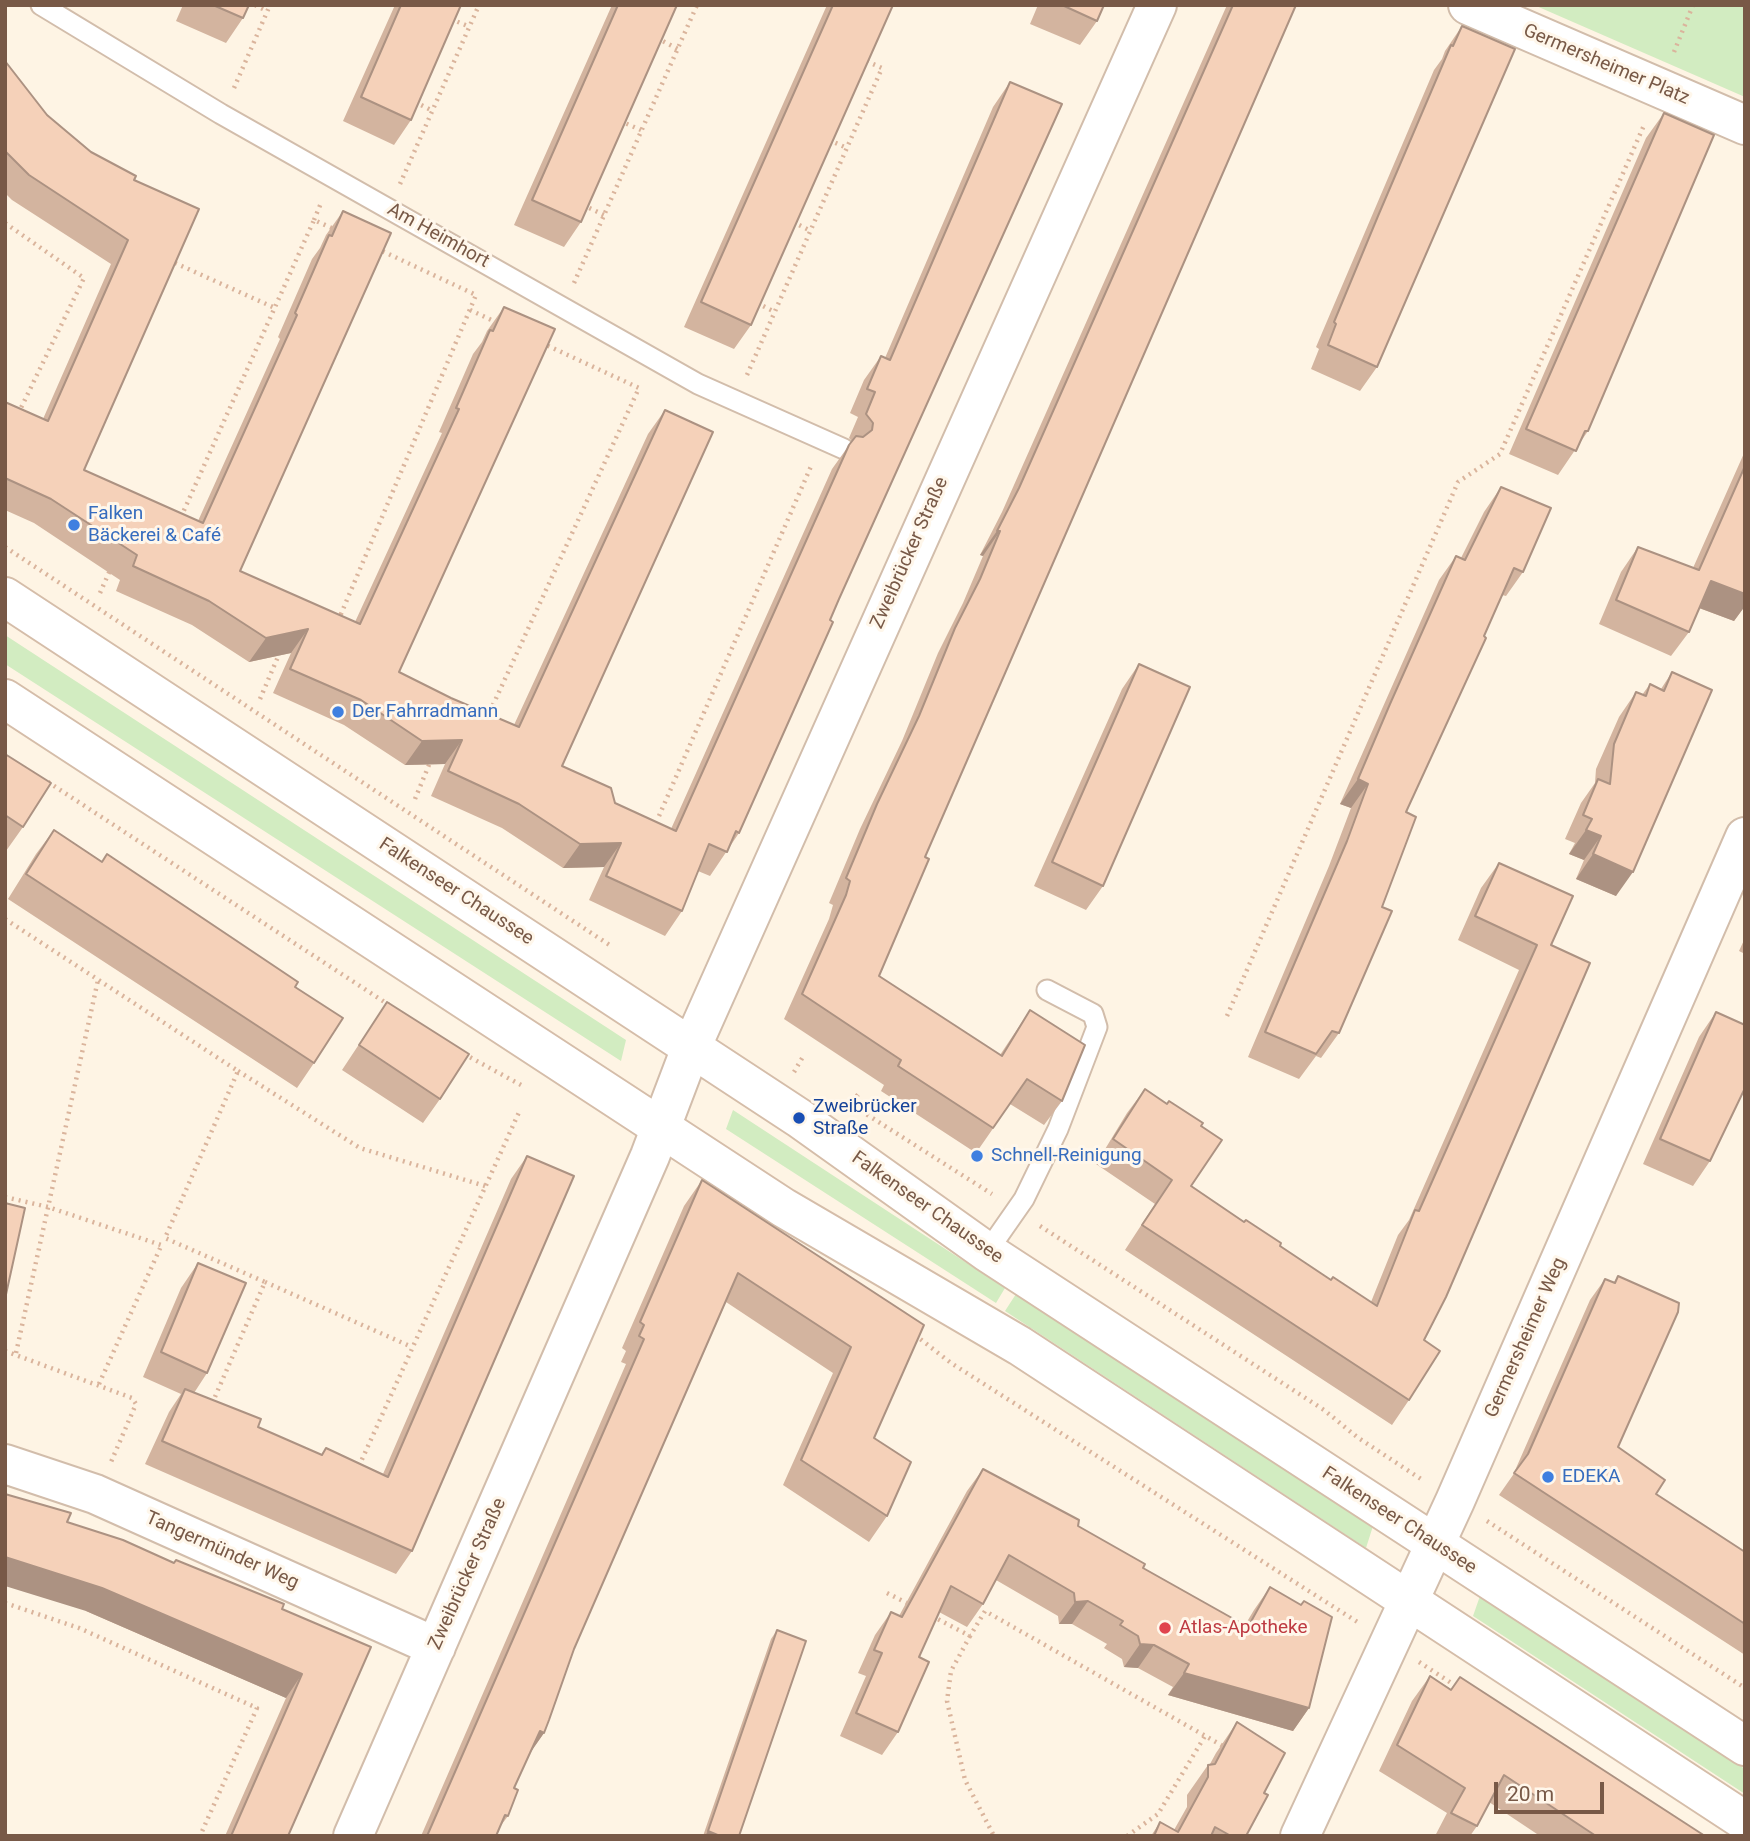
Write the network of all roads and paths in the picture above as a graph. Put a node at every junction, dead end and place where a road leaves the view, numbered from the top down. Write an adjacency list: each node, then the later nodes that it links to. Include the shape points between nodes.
1 (41, 5): 43 (lane, Am Heimhort, via 221,114 698,384)
2 (255, 5): 9 (path)
3 (270, 5): 9 (path)
4 (479, 5): 11 (path)
5 (697, 5): 13 (path)
6 (1157, 5): 67 (main road, Zweibrücker Straße)
7 (1468, 5): 21 (main road, Germersheimer Platz)
8 (1693, 5): 14 (path)
9 (267, 12): 16 (path)
10 (449, 18): 11 (path)
11 (470, 27): 18 (path)
12 (656, 38): 13 (path)
13 (678, 49): 22 (path)
14 (1672, 57)
15 (863, 59): 24 (path, via 882,68)
16 (232, 92)
17 (413, 101): 18 (path)
18 (433, 111): 25 (path)
19 (620, 121): 22 (path)
20 (1645, 124): 65 (path, via 1500,454 1458,482)
21 (1745, 125)
22 (641, 130): 27 (path)
23 (827, 139): 24 (path)
24 (847, 148): 30 (path)
25 (397, 190)
26 (583, 205): 27 (path)
27 (604, 215): 34 (path, via 572,287)
28 (790, 221): 30 (path)
29 (5, 223): 42 (path, via 84,278)
30 (811, 230): 38 (path)
31 (339, 232): 36 (path, via 314,220)
32 (376, 249): 37 (path, via 477,295)
33 (175, 263): 36 (path)
34 (562, 282)
35 (755, 302): 38 (path)
36 (275, 308): 45 (path)
37 (470, 310): 39 (path); 50 (path)
38 (775, 312): 41 (path, via 746,378)
39 (506, 327)
40 (542, 344): 54 (path, via 639,388)
41 (734, 373)
42 (15, 420)
43 (824, 439): 44 (lane, Am Heimhort); 58 (path)
44 (845, 449)
45 (177, 525)
46 (5, 547): 61 (path)
47 (115, 557): 48 (path)
48 (100, 593)
49 (5, 597): 67 (main road, Falkenseer Chaussee)
50 (333, 632)
51 (284, 643): 53 (path)
52 (5, 699): 80 (main road)
53 (260, 699)
54 (483, 726)
55 (436, 749): 57 (path)
56 (40, 777): 64 (path)
57 (415, 799)
58 (659, 817)
59 (1745, 837): 100 (main road, Germersheimer Weg)
60 (5, 919): 62 (path)
61 (617, 950)
62 (98, 980): 71 (path); 83 (path)
63 (1047, 990): 84 (lane, via 1093,1014 1097,1027 1058,1129)
64 (396, 1010)
65 (1227, 1016)
66 (454, 1047): 74 (path)
67 (691, 1048): 80 (main road, Zweibrücker Straße); 87 (main road, Falkenseer Chaussee)
68 (804, 1055): 70 (path)
69 (785, 1063): 70 (path)
70 (796, 1071): 72 (path); 73 (path)
71 (238, 1072): 81 (path, via 360,1148); 85 (path)
72 (791, 1076)
73 (807, 1077)
74 (523, 1086)
75 (860, 1092): 77 (path)
76 (839, 1098): 77 (path)
77 (850, 1105): 79 (path); 84 (path)
78 (520, 1110): 81 (path)
79 (845, 1111)
80 (659, 1126): 102 (main road, via 784,1208 1020,1346); 106 (main road, Zweibrücker Straße, via 650,1156)
81 (485, 1186): 90 (path)
82 (5, 1197): 83 (path)
83 (48, 1207): 86 (path); 92 (path)
84 (1016, 1210): 87 (lane); 96 (path, via 1324,1410)
85 (165, 1238): 86 (path); 88 (path)
86 (161, 1245): 93 (path)
87 (988, 1252): 100 (main road, Falkenseer Chaussee)
88 (265, 1282): 90 (path); 94 (path)
89 (913, 1334): 104 (path, via 951,1363)
90 (412, 1347): 98 (path)
91 (5, 1351): 92 (path)
92 (16, 1353): 93 (path)
93 (99, 1384): 97 (path, via 132,1398 135,1404)
94 (208, 1414)
95 (5, 1464): 106 (main road, Tangermünder Weg, via 95,1494)
96 (1399, 1465)
97 (109, 1466)
98 (358, 1469)
99 (1507, 1533): 108 (path)
100 (1435, 1544): 102 (main road, Germersheimer Weg); 112 (main road, Falkenseer Chaussee)
101 (887, 1592): 105 (path)
102 (1410, 1601): 113 (main road); 118 (main road, Germersheimer Weg)
103 (5, 1603): 115 (path, via 79,1628 257,1708)
104 (1338, 1609)
105 (970, 1636): 110 (path, via 985,1611); 117 (path, via 951,1671 947,1701 965,1780)
106 (436, 1647): 116 (main road, Zweibrücker Straße)
107 (1440, 1676): 109 (path)
108 (1745, 1688)
109 (1464, 1691)
110 (1205, 1736): 111 (path); 114 (path, via 1158,1814)
111 (1223, 1746)
112 (1745, 1746)
113 (1745, 1821)
114 (1132, 1835)
115 (200, 1836)
116 (353, 1836)
117 (994, 1836)
118 (1300, 1836)

